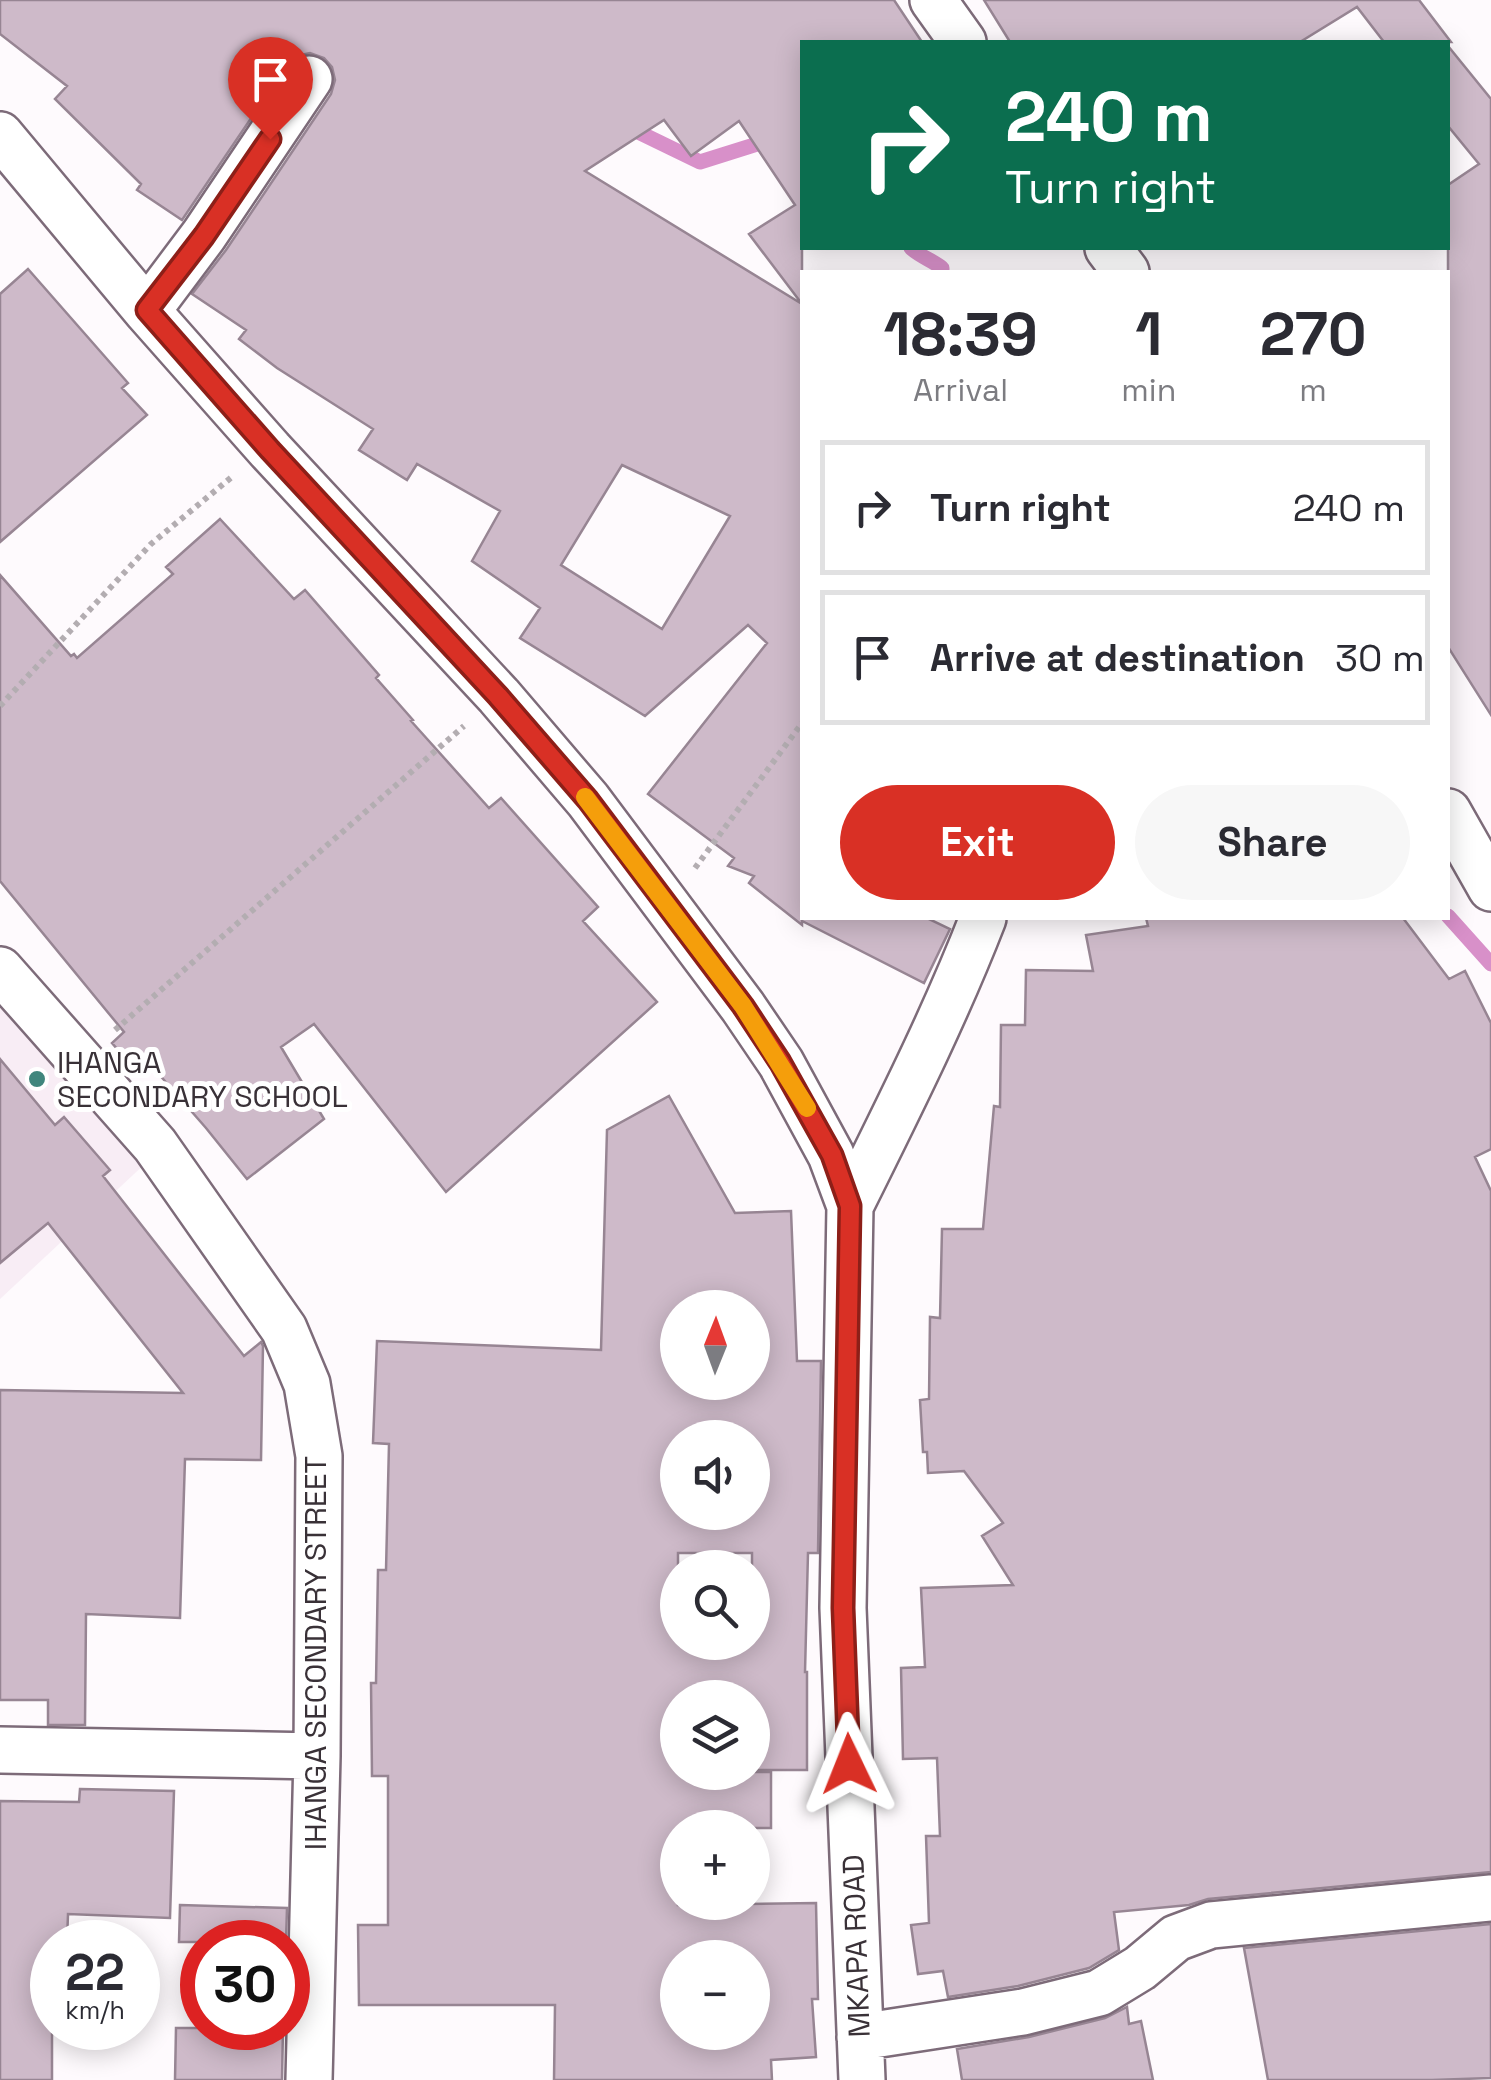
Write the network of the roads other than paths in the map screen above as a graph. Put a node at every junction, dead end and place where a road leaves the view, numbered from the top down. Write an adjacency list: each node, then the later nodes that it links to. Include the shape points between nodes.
1 (933, 0): 2 (street)
2 (962, 40)
3 (309, 80): 5 (street)
4 (0, 135): 5 (street, MKAPA ROAD)
5 (147, 310): 10 (street, MKAPA ROAD, via 588,800 780,1062 832,1155)
6 (1450, 816): 7 (street)
7 (1491, 888)
8 (983, 920): 10 (street)
9 (0, 970): 12 (street, IHANGA SECONDARY STREET, via 155,1145 284,1330 306,1384 319,1456)
10 (850, 1206): 14 (street, MKAPA ROAD, via 843,1608)
11 (0, 1750): 12 (street)
12 (317, 1756): 15 (street, IHANGA SECONDARY STREET)
13 (1491, 1898): 14 (street, via 1211,1925 1176,1938 1099,1992)
14 (861, 2059)
15 (309, 2080)

